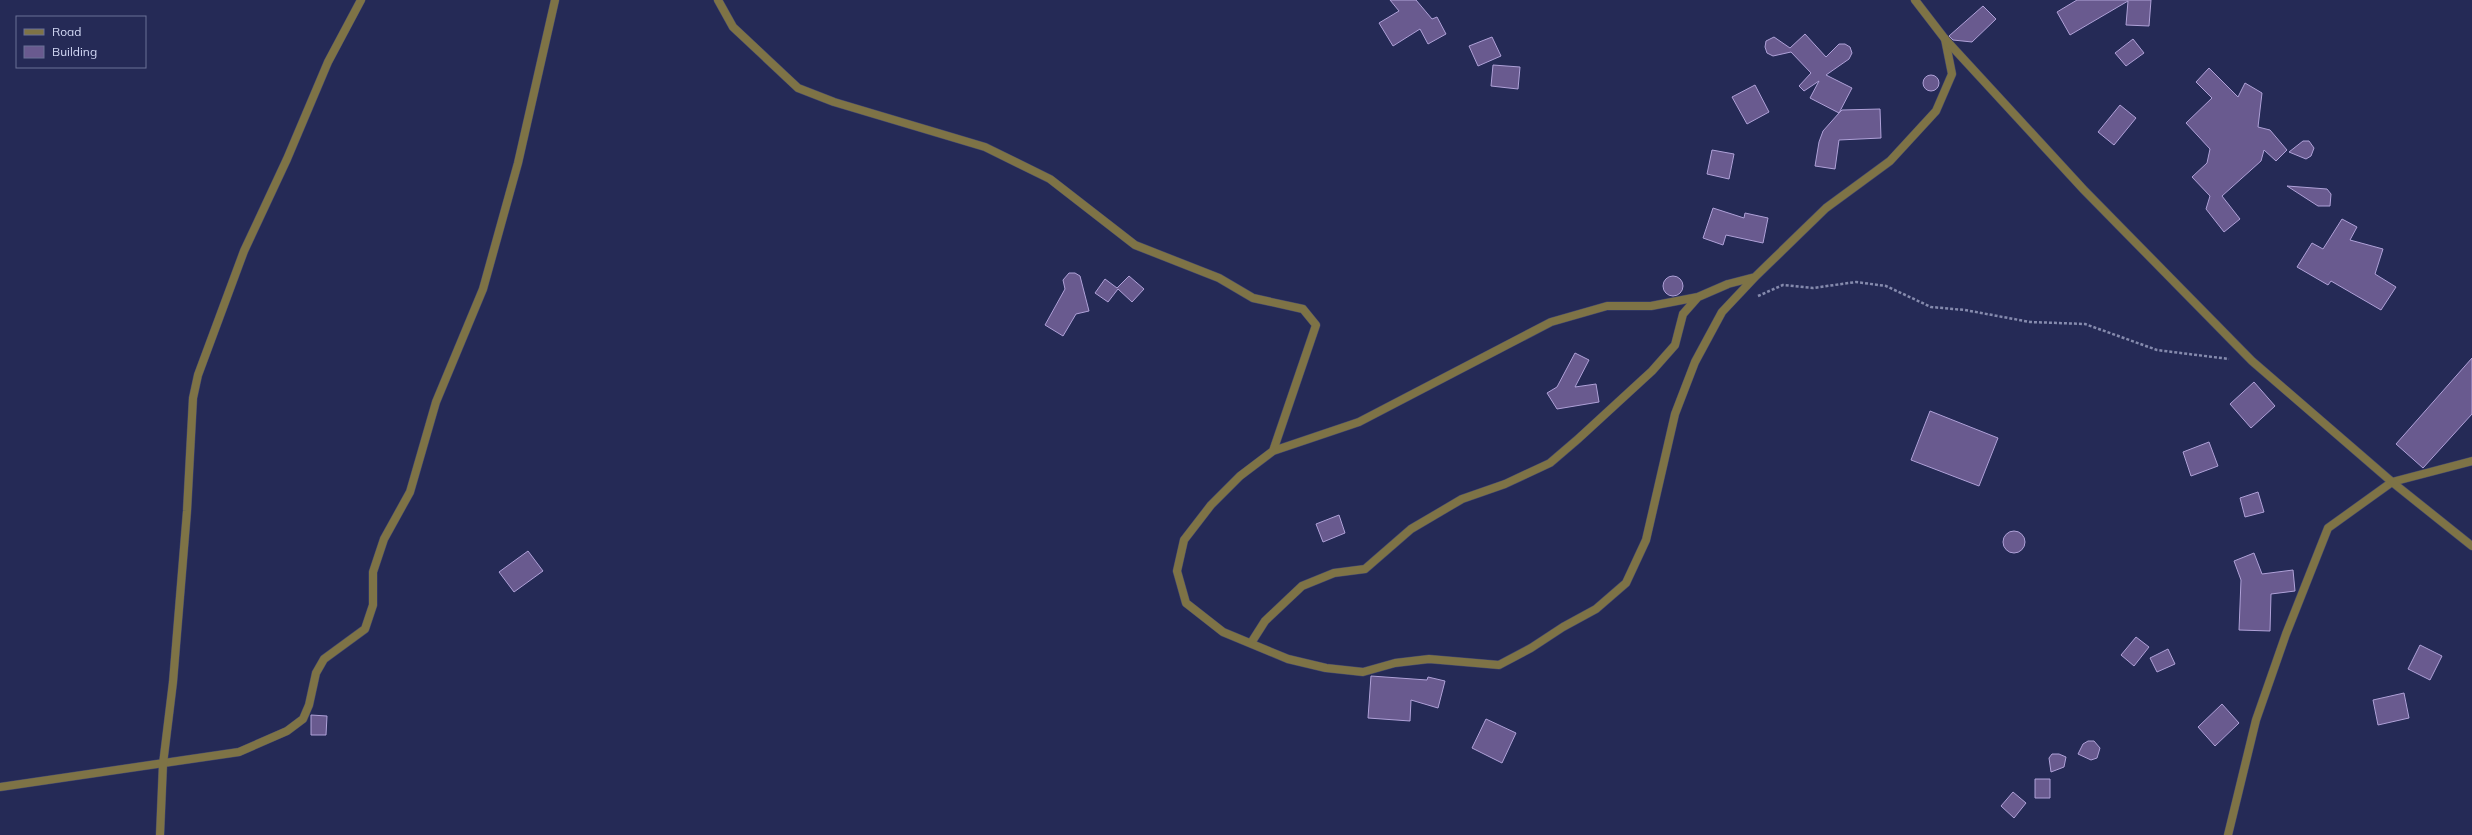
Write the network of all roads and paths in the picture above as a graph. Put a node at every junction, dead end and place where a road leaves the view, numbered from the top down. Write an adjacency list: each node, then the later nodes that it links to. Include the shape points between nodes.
1 (361, 0): 15 (street, via 328,62 244,251 198,375 193,398 177,628)
2 (555, 0): 15 (street, via 518,163 483,289 436,402 410,492 384,539 373,572 373,605 365,629 324,659 316,673 303,719 287,731 239,752)
3 (718, 0): 10 (street, via 733,26 798,88 834,102 985,147 1050,179 1135,245 1219,278 1253,298 1303,309 1316,325)
4 (1915, 0): 5 (street)
5 (1945, 39): 6 (street, via 1952,74 1936,111 1890,161 1826,208); 9 (street, via 2084,190)
6 (1755, 277): 7 (street, via 1728,284); 14 (street, via 1722,312 1695,362 1675,414 1646,540 1626,583 1596,609 1500,665 1429,659 1395,663 1363,672 1326,668 1288,659)
7 (1698, 297): 10 (street, via 1651,306 1607,306 1551,322 1359,422); 14 (street, via 1683,314 1675,345 1652,371 1550,464 1462,499 1411,529 1365,569 1334,573 1302,586 1265,621)
8 (1756, 297): 9 (path, via 1783,285 1813,288 1856,282 1886,286 1931,307 1965,310 2030,322 2085,324 2157,350)
9 (2252, 361): 12 (street)
10 (1273, 451): 14 (street, via 1240,476 1211,504 1184,540 1177,571 1186,603 1223,632)
11 (2472, 461): 12 (street)
12 (2392, 482): 13 (street); 18 (street, via 2328,528 2286,634 2256,720)
13 (2472, 546)
14 (1251, 643)
15 (163, 764): 16 (street); 17 (street)
16 (0, 787)
17 (160, 835)
18 (2228, 835)

